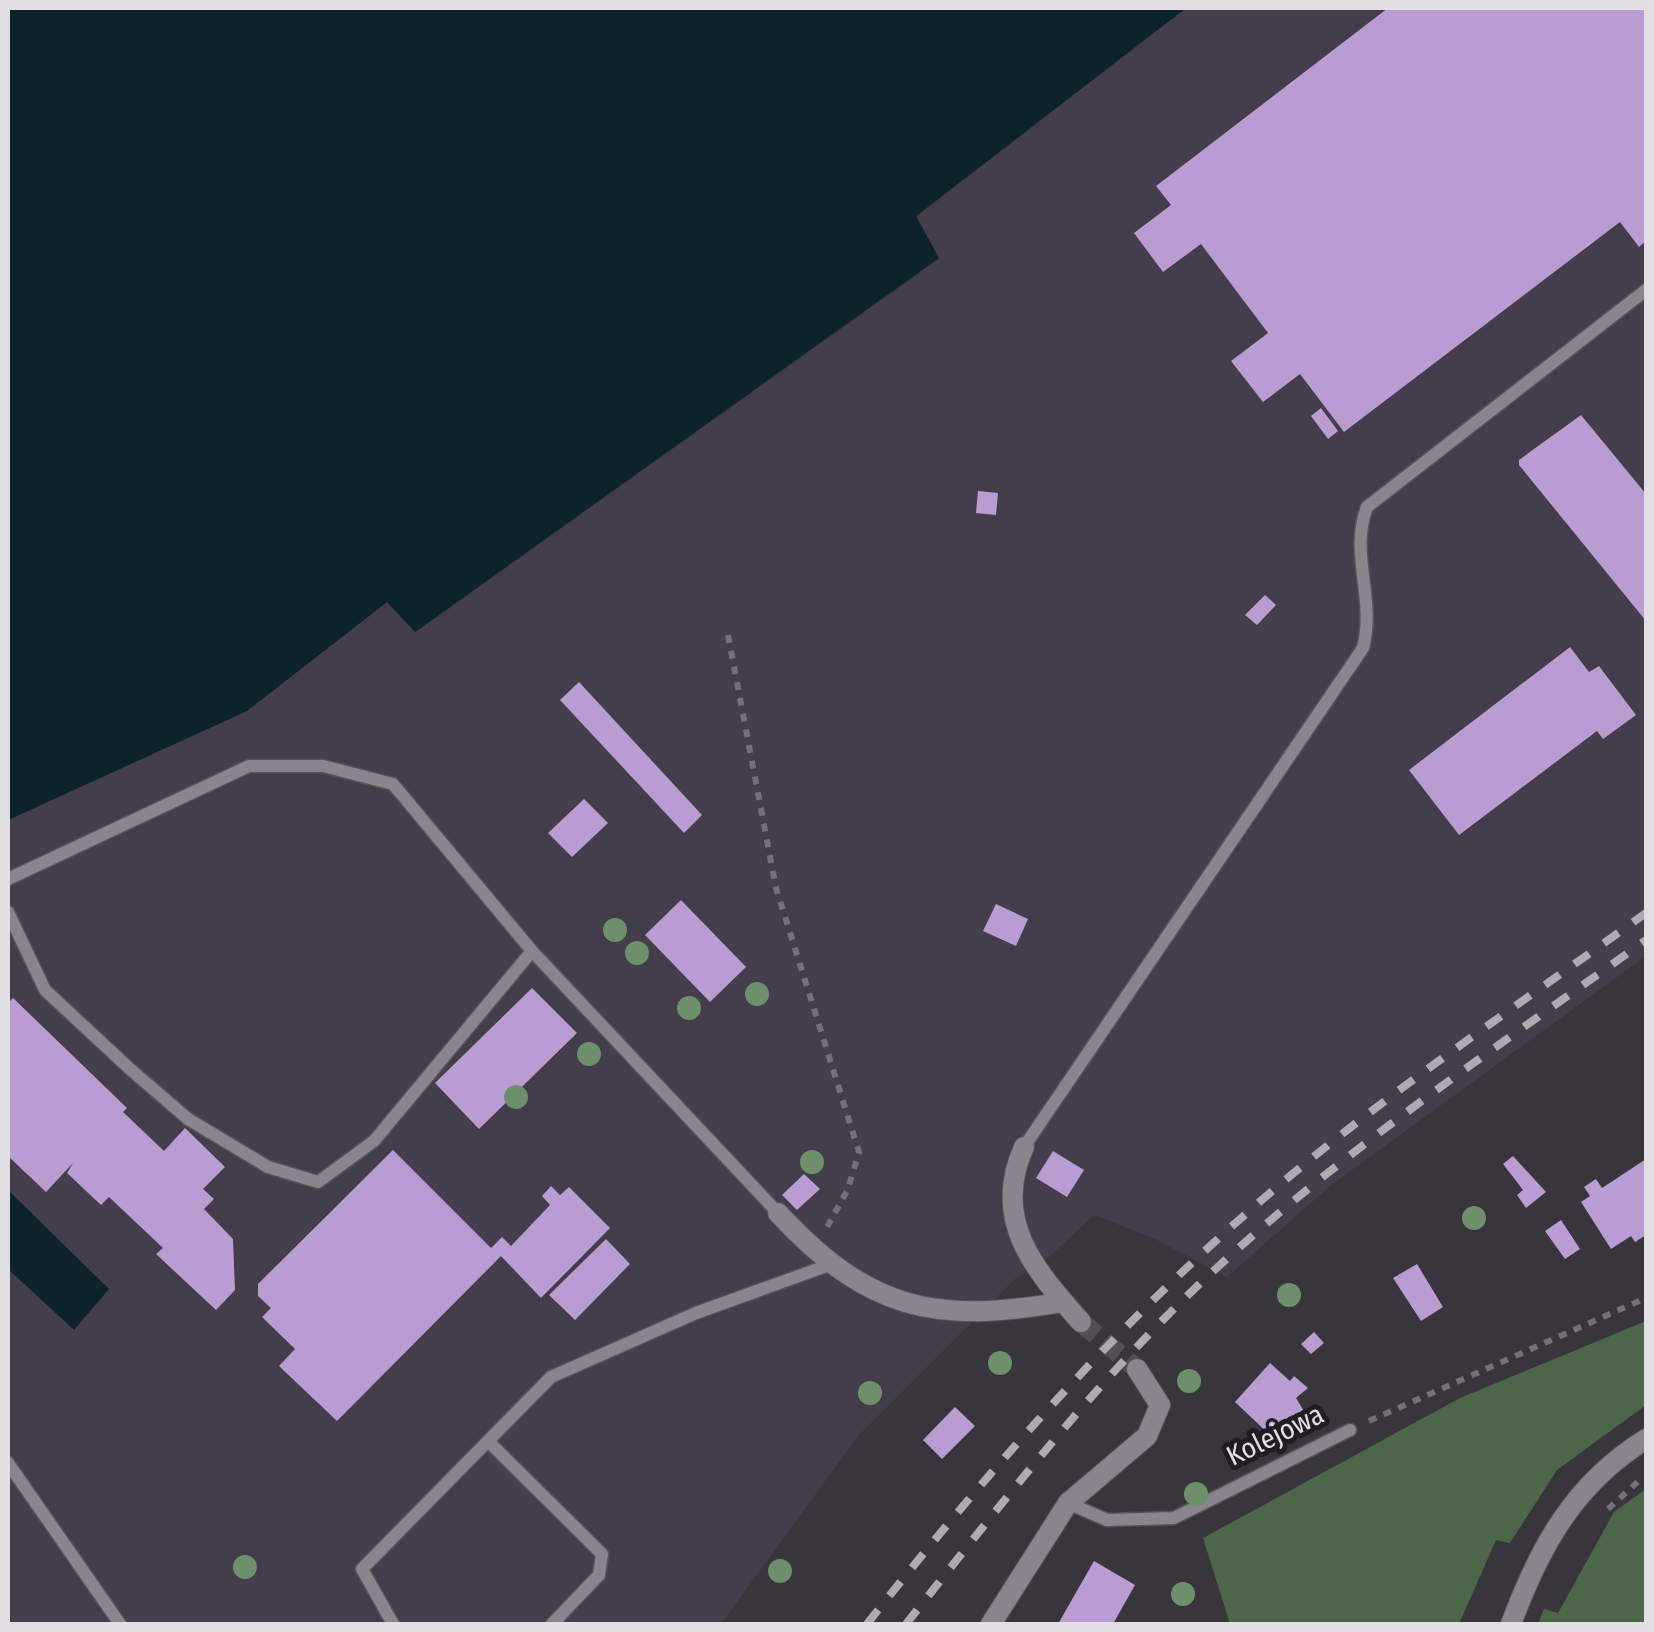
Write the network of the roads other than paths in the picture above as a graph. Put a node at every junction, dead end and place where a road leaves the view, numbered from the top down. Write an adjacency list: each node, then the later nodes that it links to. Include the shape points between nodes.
1 (1646, 290): 5 (lane, via 1367,507 1358,540 1369,607 1362,648)
2 (8, 879): 4 (lane, via 249,766 323,766 393,784)
3 (8, 912): 4 (lane, via 45,990 130,1069 188,1119 252,1158 318,1182 374,1141)
4 (532, 951): 6 (lane)
5 (1024, 1148): 8 (street, via 1012,1177 1013,1216 1028,1252)
6 (778, 1214): 7 (street)
7 (832, 1264): 8 (street, via 922,1310 1008,1311); 13 (lane, via 696,1313 551,1377)
8 (1064, 1302): 9 (street)
9 (1081, 1322)
10 (1136, 1369): 15 (street, via 1160,1405 1152,1430)
11 (1350, 1430): 15 (lane, Kolejowa, via 1174,1518 1107,1520)
12 (1646, 1438): 20 (street, via 1611,1461 1568,1507 1531,1571)
13 (488, 1441): 17 (lane, via 362,1569); 18 (lane, via 602,1554 599,1575)
14 (8, 1463): 16 (lane)
15 (1068, 1503): 19 (street)
16 (120, 1624)
17 (393, 1624)
18 (552, 1624)
19 (991, 1624)
20 (1511, 1624)

